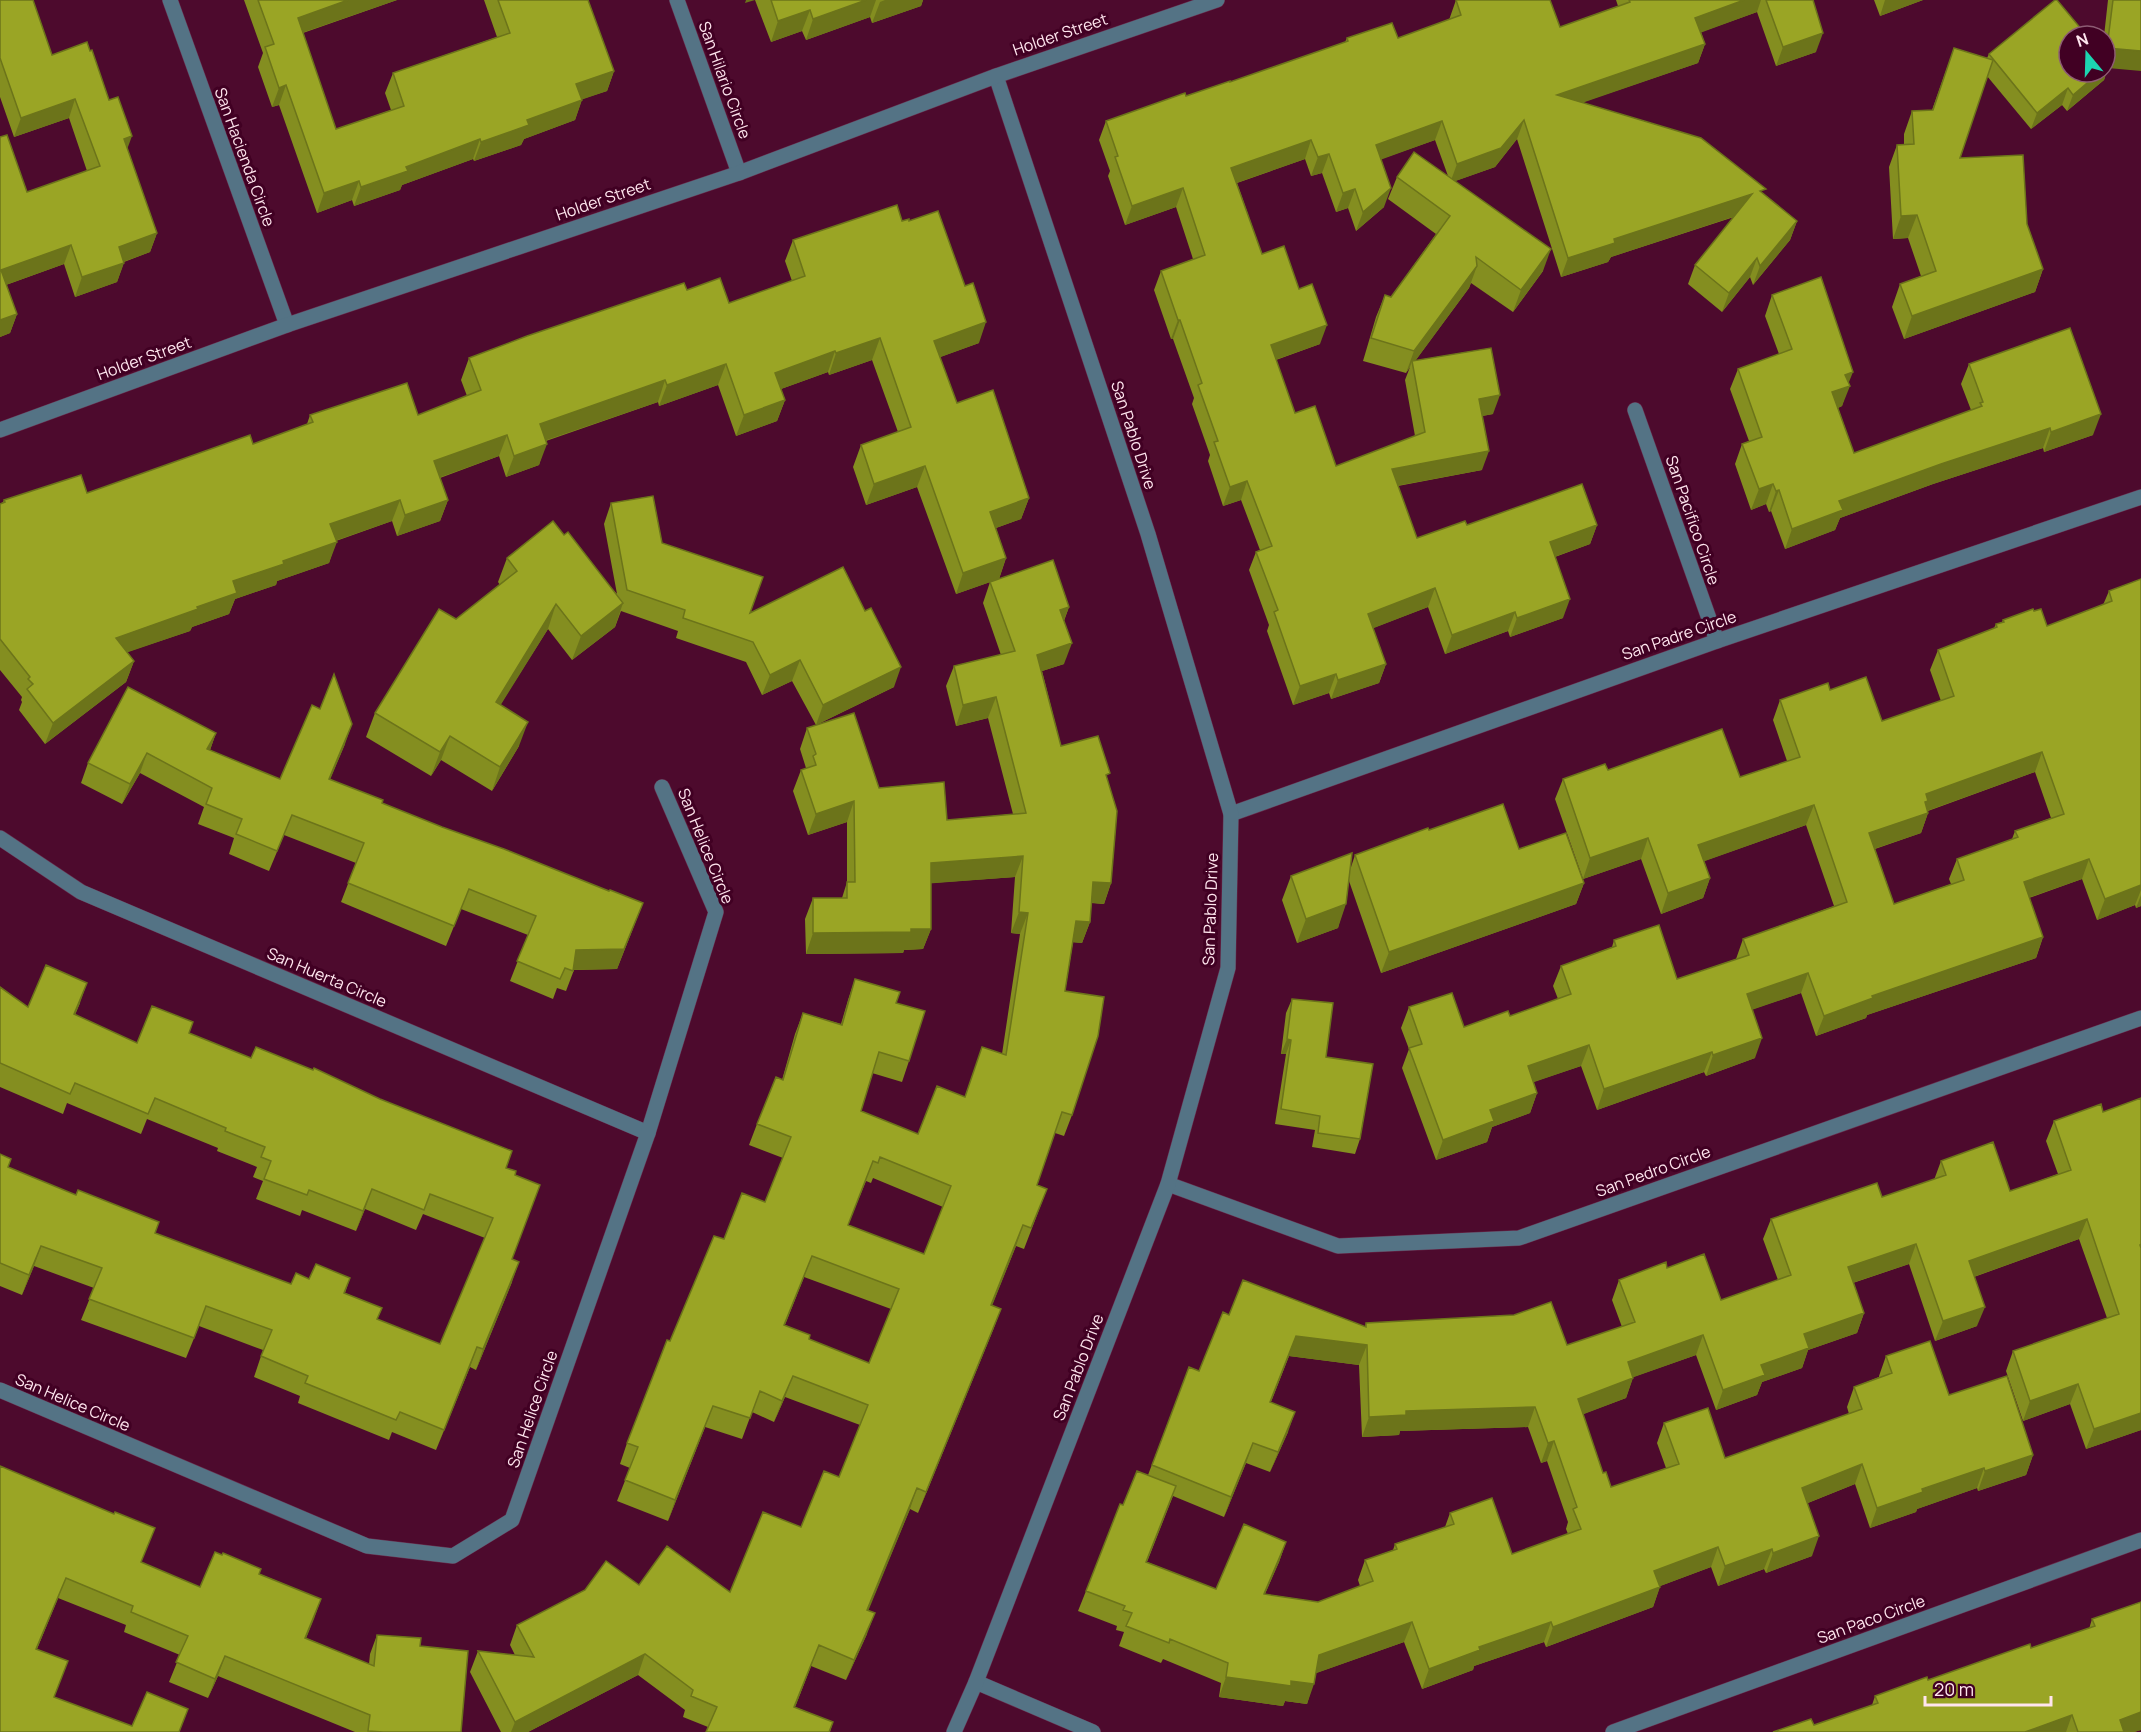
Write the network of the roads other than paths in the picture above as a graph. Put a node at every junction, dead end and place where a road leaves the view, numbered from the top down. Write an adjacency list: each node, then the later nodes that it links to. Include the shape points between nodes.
1 (170, 0): 7 (street, San Hacienda Circle)
2 (677, 0): 6 (street, San Hilario Circle)
3 (1217, 0): 4 (street, Holder Street)
4 (1196, 3): 5 (street, Holder Street)
5 (996, 75): 6 (street, Holder Street); 13 (street, San Pablo Drive, via 1148,534)
6 (739, 173): 7 (street, Holder Street)
7 (287, 325): 9 (street, Holder Street)
8 (1635, 410): 11 (street, San Pacifico Circle)
9 (0, 430)
10 (2141, 497): 11 (street, San Padre Circle)
11 (1717, 641): 13 (street, San Padre Circle)
12 (662, 786): 16 (street, San Helice Circle, via 716,912)
13 (1231, 814): 17 (street, San Pablo Drive, via 1228,968)
14 (0, 838): 16 (street, San Huerta Circle, via 81,892)
15 (2141, 1018): 17 (street, San Pedro Circle, via 1519,1238 1338,1246)
16 (648, 1133): 18 (street, San Helice Circle, via 512,1520 453,1556 367,1546)
17 (1168, 1184): 20 (street, San Pablo Drive)
18 (0, 1390)
19 (2141, 1540): 23 (street, San Paco Circle)
20 (976, 1682): 21 (street, San Pablo Drive); 22 (street)
21 (954, 1732)
22 (1093, 1732)
23 (1613, 1732)

